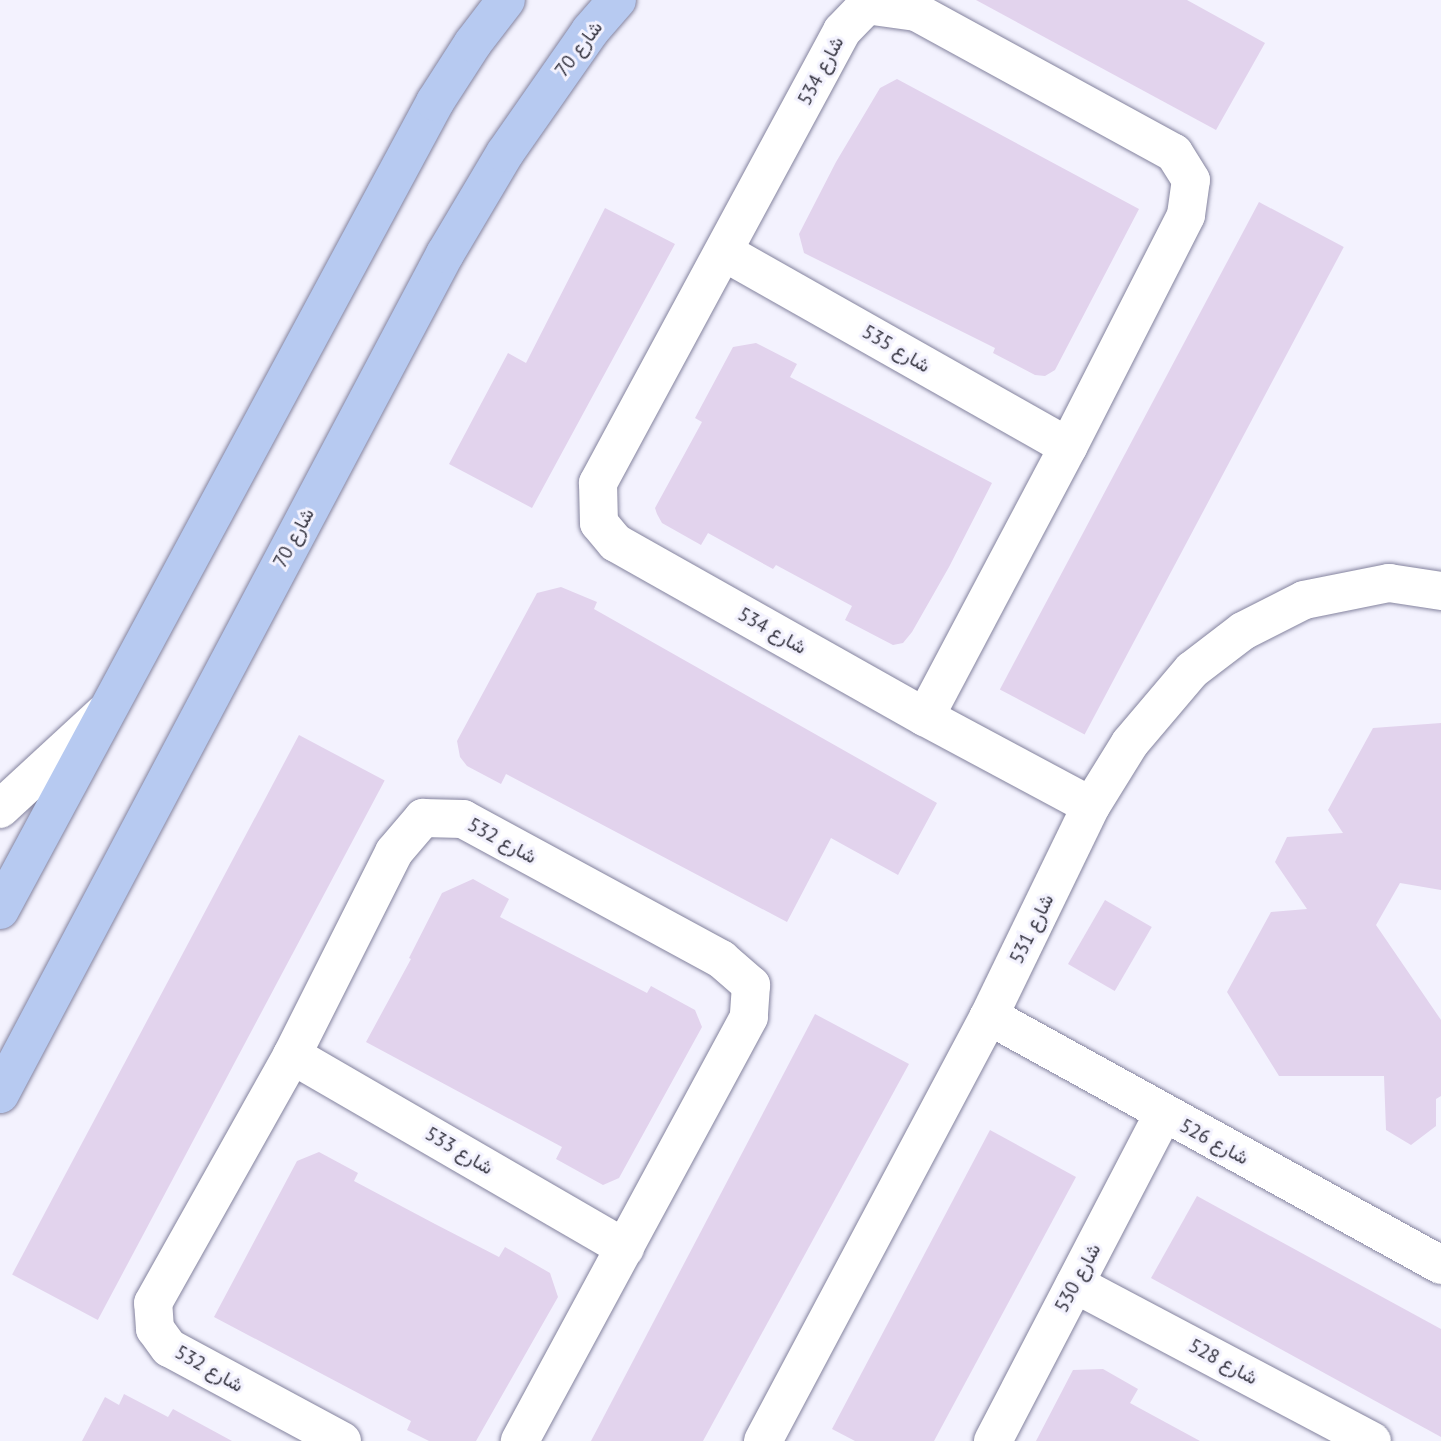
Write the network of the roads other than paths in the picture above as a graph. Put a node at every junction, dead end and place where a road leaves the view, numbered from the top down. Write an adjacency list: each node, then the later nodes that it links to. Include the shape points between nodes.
1 (506, 0): 6 (main road, via 435,102)
2 (617, 0): 13 (main road, شارع 70, via 513,142 444,254)
3 (724, 252): 4 (street, شارع 535); 4 (street, شارع 534, via 842,31 867,5 916,12 1174,153 1191,180 1186,215); 7 (street, شارع 534, via 598,484 599,523 616,543)
4 (1068, 447): 7 (street, شارع 534)
5 (1441, 591): 8 (street, شارع 531, via 1389,583 1304,600 1243,631 1192,670 1130,743)
6 (109, 709): 9 (street); 10 (main road)
7 (925, 717): 8 (street, شارع 534)
8 (1091, 806): 11 (street, شارع 531)
9 (0, 809)
10 (0, 910)
11 (989, 1016): 14 (street, شارع 526); 20 (street, شارع 531)
12 (292, 1055): 15 (street, شارع 533); 15 (street, شارع 532, via 394,852 423,818 463,819 721,959 751,985 749,1017); 18 (street, شارع 532, via 153,1303 155,1329 169,1348)
13 (0, 1094)
14 (1163, 1115): 16 (street, شارع 526); 17 (street, شارع 530)
15 (625, 1248): 19 (street, شارع 532)
16 (1441, 1265)
17 (1075, 1284): 21 (street, شارع 530); 22 (street, شارع 528)
18 (342, 1441)
19 (520, 1441)
20 (762, 1441)
21 (993, 1441)
22 (1372, 1441)

